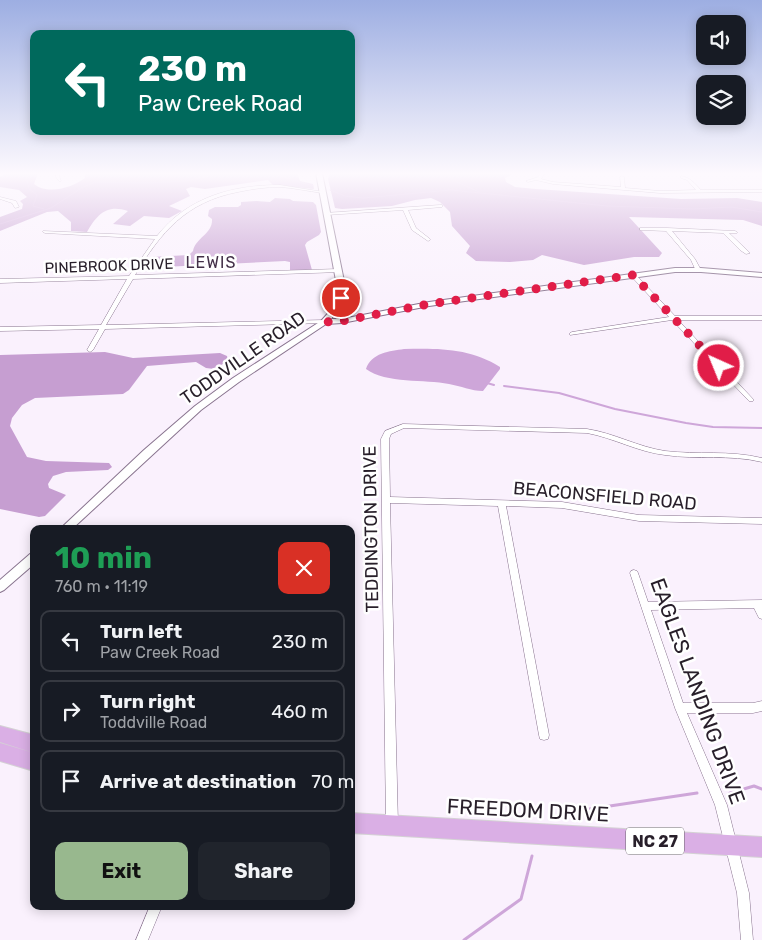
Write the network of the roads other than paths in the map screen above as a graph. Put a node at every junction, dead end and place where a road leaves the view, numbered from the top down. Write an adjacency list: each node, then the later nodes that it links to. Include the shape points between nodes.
1 (180, 217): 9 (street)
2 (327, 217): 13 (street, TODDVILLE ROAD)
3 (409, 217): 10 (street, via 414,229)
4 (642, 229): 5 (street)
5 (667, 229): 7 (street); 12 (street)
6 (45, 232): 9 (street)
7 (725, 232): 8 (street); 11 (street)
8 (735, 232)
9 (159, 238): 16 (street)
10 (428, 240)
11 (748, 253)
12 (698, 270): 14 (street); 15 (street)
13 (339, 271): 16 (street, PINEBROOK DRIVE); 20 (street, TODDVILLE ROAD, via 341,298)
14 (633, 275): 18 (street); 20 (street)
15 (762, 275)
16 (132, 277): 17 (street, PINEBROOK DRIVE); 21 (street)
17 (0, 281)
18 (673, 318): 19 (street); 23 (street); 25 (street)
19 (762, 318)
20 (325, 322): 21 (street); 30 (street, TODDVILLE ROAD, via 198,409)
21 (103, 327): 22 (street); 24 (street)
22 (0, 329)
23 (572, 334)
24 (90, 350)
25 (751, 400)
26 (762, 460): 27 (street, TEDDINGTON DRIVE, via 734,454 653,451 587,431 403,426 390,431 385,439)
27 (386, 500): 28 (street, BEACONSFIELD ROAD); 45 (street, TEDDINGTON DRIVE)
28 (501, 504): 29 (street, BEACONSFIELD ROAD, via 573,506 660,519); 40 (street)
29 (762, 521)
30 (69, 525)
31 (30, 560): 33 (street)
32 (634, 573): 35 (street, EAGLES LANDING DRIVE)
33 (0, 586)
34 (760, 604): 35 (street); 36 (street)
35 (646, 606): 38 (street, EAGLES LANDING DRIVE)
36 (762, 615)
37 (762, 706): 38 (street)
38 (680, 708): 46 (street, EAGLES LANDING DRIVE, via 712,781)
39 (0, 734): 41 (main road)
40 (544, 735)
41 (30, 743)
42 (0, 752): 43 (main road)
43 (30, 761)
44 (355, 823): 45 (main road, FREEDOM DRIVE / NC 27)
45 (392, 825): 46 (main road, FREEDOM DRIVE / NC 27)
46 (730, 845): 47 (main road, FREEDOM DRIVE / NC 27); 50 (street, EAGLES LANDING DRIVE, via 743,893)
47 (762, 847)
48 (154, 910): 49 (street)
49 (142, 940)
50 (748, 940)

